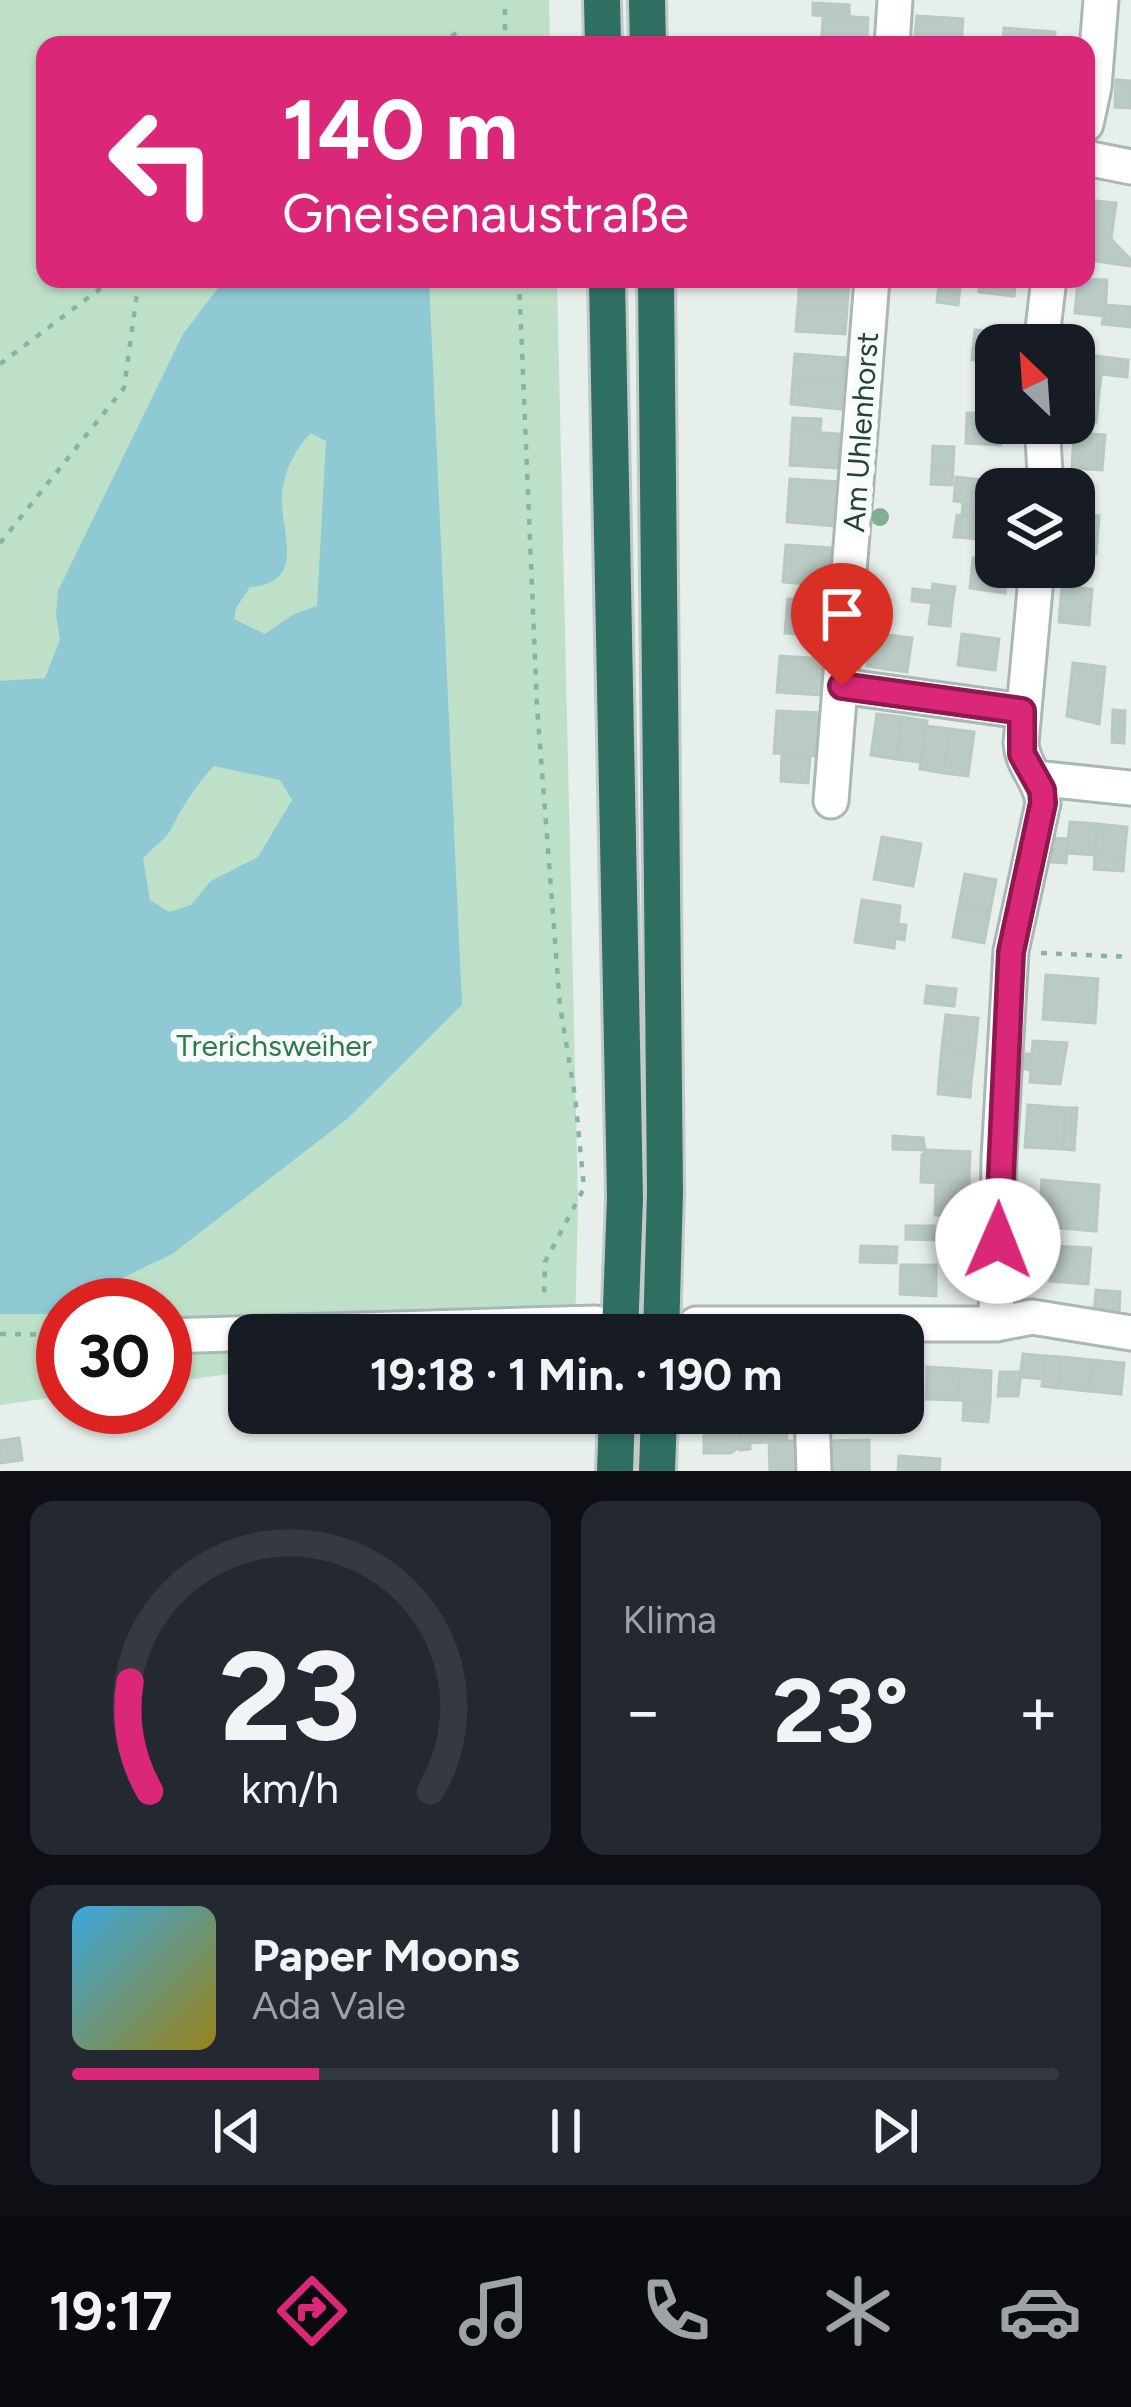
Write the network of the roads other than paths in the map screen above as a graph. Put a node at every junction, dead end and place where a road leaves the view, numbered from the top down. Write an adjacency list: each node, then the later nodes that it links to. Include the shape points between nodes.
1 (602, 0): 5 (highway)
2 (647, 0): 6 (highway)
3 (895, 0): 7 (street)
4 (1101, 0): 8 (street)
5 (603, 36)
6 (647, 36)
7 (893, 36)
8 (1095, 50)
9 (1095, 160): 10 (street)
10 (1131, 167)
11 (607, 288): 22 (highway, via 625,1198)
12 (656, 288): 23 (highway, via 665,1192)
13 (871, 288): 17 (street, Am Uhlenhorst)
14 (1048, 288): 15 (street)
15 (1044, 324)
16 (1035, 588): 18 (street)
17 (842, 686): 18 (street); 21 (street, Am Uhlenhorst)
18 (1022, 711): 19 (street, via 1022,754)
19 (1035, 778): 20 (street); 24 (street, via 1043,803 1011,952)
20 (1131, 788)
21 (831, 801)
22 (610, 1314)
23 (677, 1314)
24 (996, 1324): 25 (street); 26 (street, via 1032,1317)
25 (924, 1326)
26 (1131, 1334)
27 (192, 1335): 28 (street)
28 (228, 1335)
29 (616, 1434): 32 (highway)
30 (658, 1434): 33 (highway)
31 (813, 1434): 34 (street)
32 (615, 1471)
33 (657, 1471)
34 (814, 1471)

